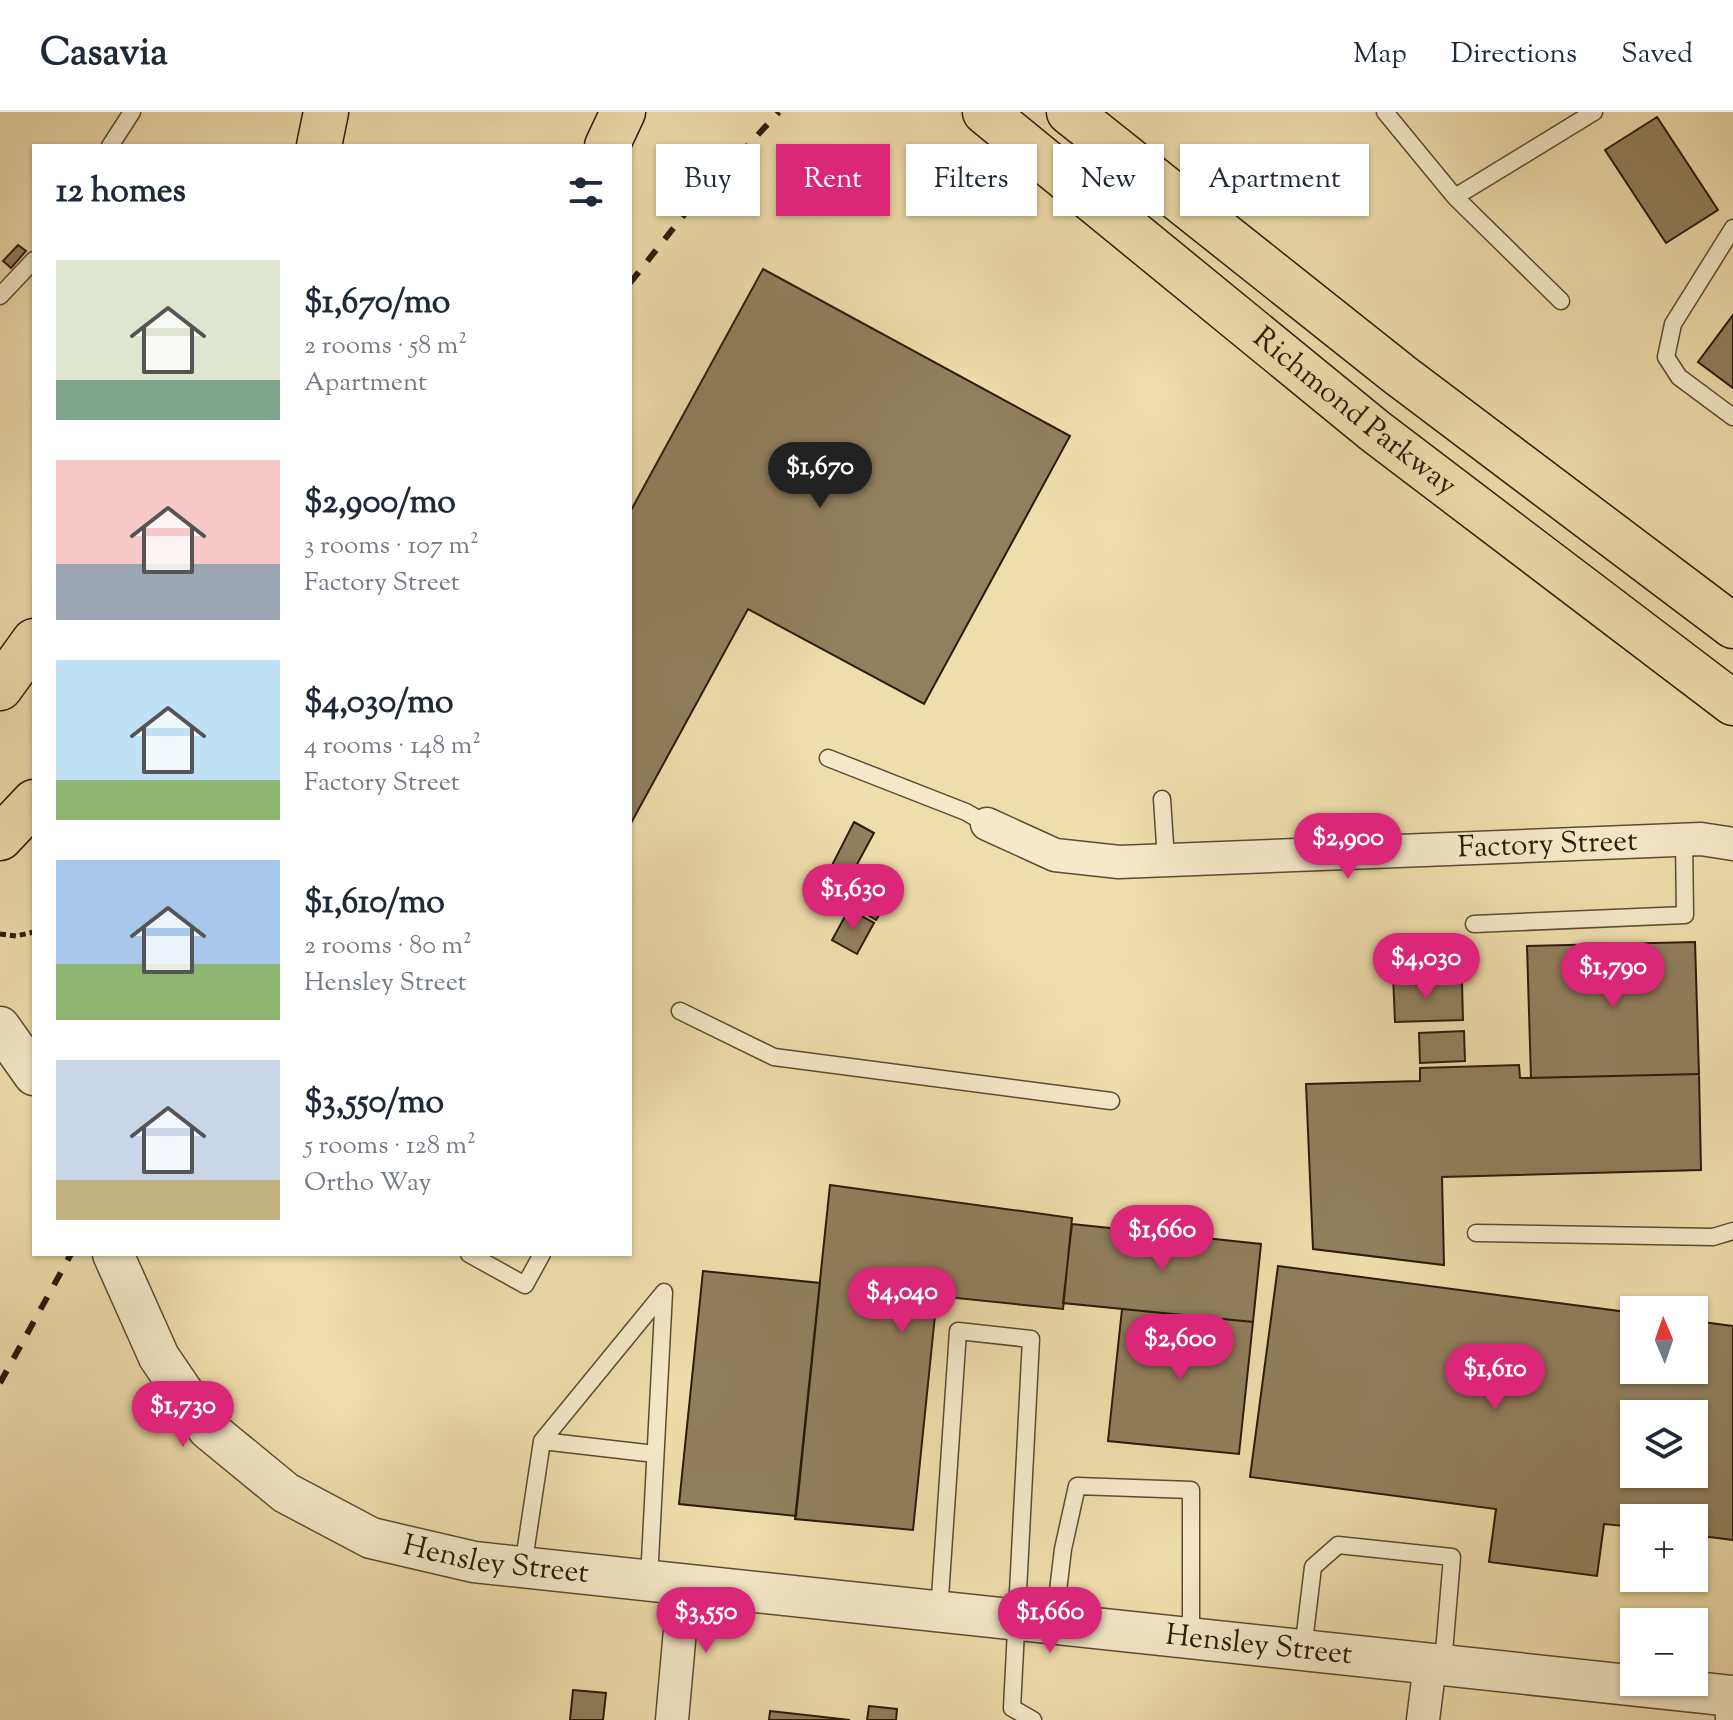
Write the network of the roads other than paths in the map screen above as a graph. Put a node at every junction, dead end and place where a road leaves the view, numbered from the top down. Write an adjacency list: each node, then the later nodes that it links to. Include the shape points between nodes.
1 (132, 112): 8 (lane)
2 (326, 112): 9 (main road)
3 (623, 112): 10 (main road)
4 (985, 112): 20 (main road, Richmond Parkway, via 1375,431)
5 (1069, 112): 17 (main road, Richmond Parkway, via 1400,375)
6 (1385, 112): 11 (lane)
7 (1594, 112): 11 (lane)
8 (111, 144)
9 (319, 144)
10 (608, 144)
11 (1455, 197): 15 (lane)
12 (1733, 228): 16 (lane, via 1673,324 1666,357 1679,377)
13 (32, 262): 14 (lane)
14 (0, 296)
15 (1561, 301)
16 (1733, 417)
17 (1733, 626)
18 (32, 644): 19 (main road)
19 (0, 688)
20 (1733, 703)
21 (828, 758): 24 (lane)
22 (1162, 799): 28 (lane)
23 (32, 804): 25 (main road)
24 (987, 824): 28 (street, Factory Street, via 1055,855 1119,862)
25 (0, 838)
26 (1684, 839): 27 (street, Factory Street); 28 (street, Factory Street); 29 (lane, via 1685,915)
27 (1733, 844)
28 (1166, 860)
29 (1474, 924)
30 (680, 1011): 33 (lane, via 774,1057)
31 (0, 1027): 32 (street)
32 (32, 1072)
33 (1111, 1101)
34 (1733, 1231): 35 (lane, via 1713,1237)
35 (1476, 1233)
36 (114, 1256): 41 (street, Hensley Street, via 159,1357 208,1429 286,1493 371,1538 474,1562)
37 (473, 1256): 38 (lane, via 525,1285)
38 (541, 1256)
39 (542, 1441): 40 (lane); 40 (lane, via 664,1292); 41 (lane)
40 (655, 1454): 42 (lane)
41 (523, 1567): 42 (street, Hensley Street)
42 (666, 1583): 43 (street, Hensley Street); 50 (street)
43 (939, 1612): 44 (street, Hensley Street); 44 (lane, via 958,1331 1017,1337 1031,1339)
44 (1014, 1620): 45 (street, Hensley Street); 51 (lane, via 1012,1708)
45 (1054, 1624): 46 (street, Hensley Street); 46 (lane, via 1077,1486 1191,1490)
46 (1191, 1639): 47 (street, Hensley Street)
47 (1303, 1650): 48 (street, Hensley Street); 48 (lane, via 1313,1567 1338,1545 1452,1557)
48 (1437, 1665): 49 (street, Hensley Street); 52 (street)
49 (1732, 1704)
50 (672, 1720)
51 (1033, 1720)
52 (1423, 1720)

